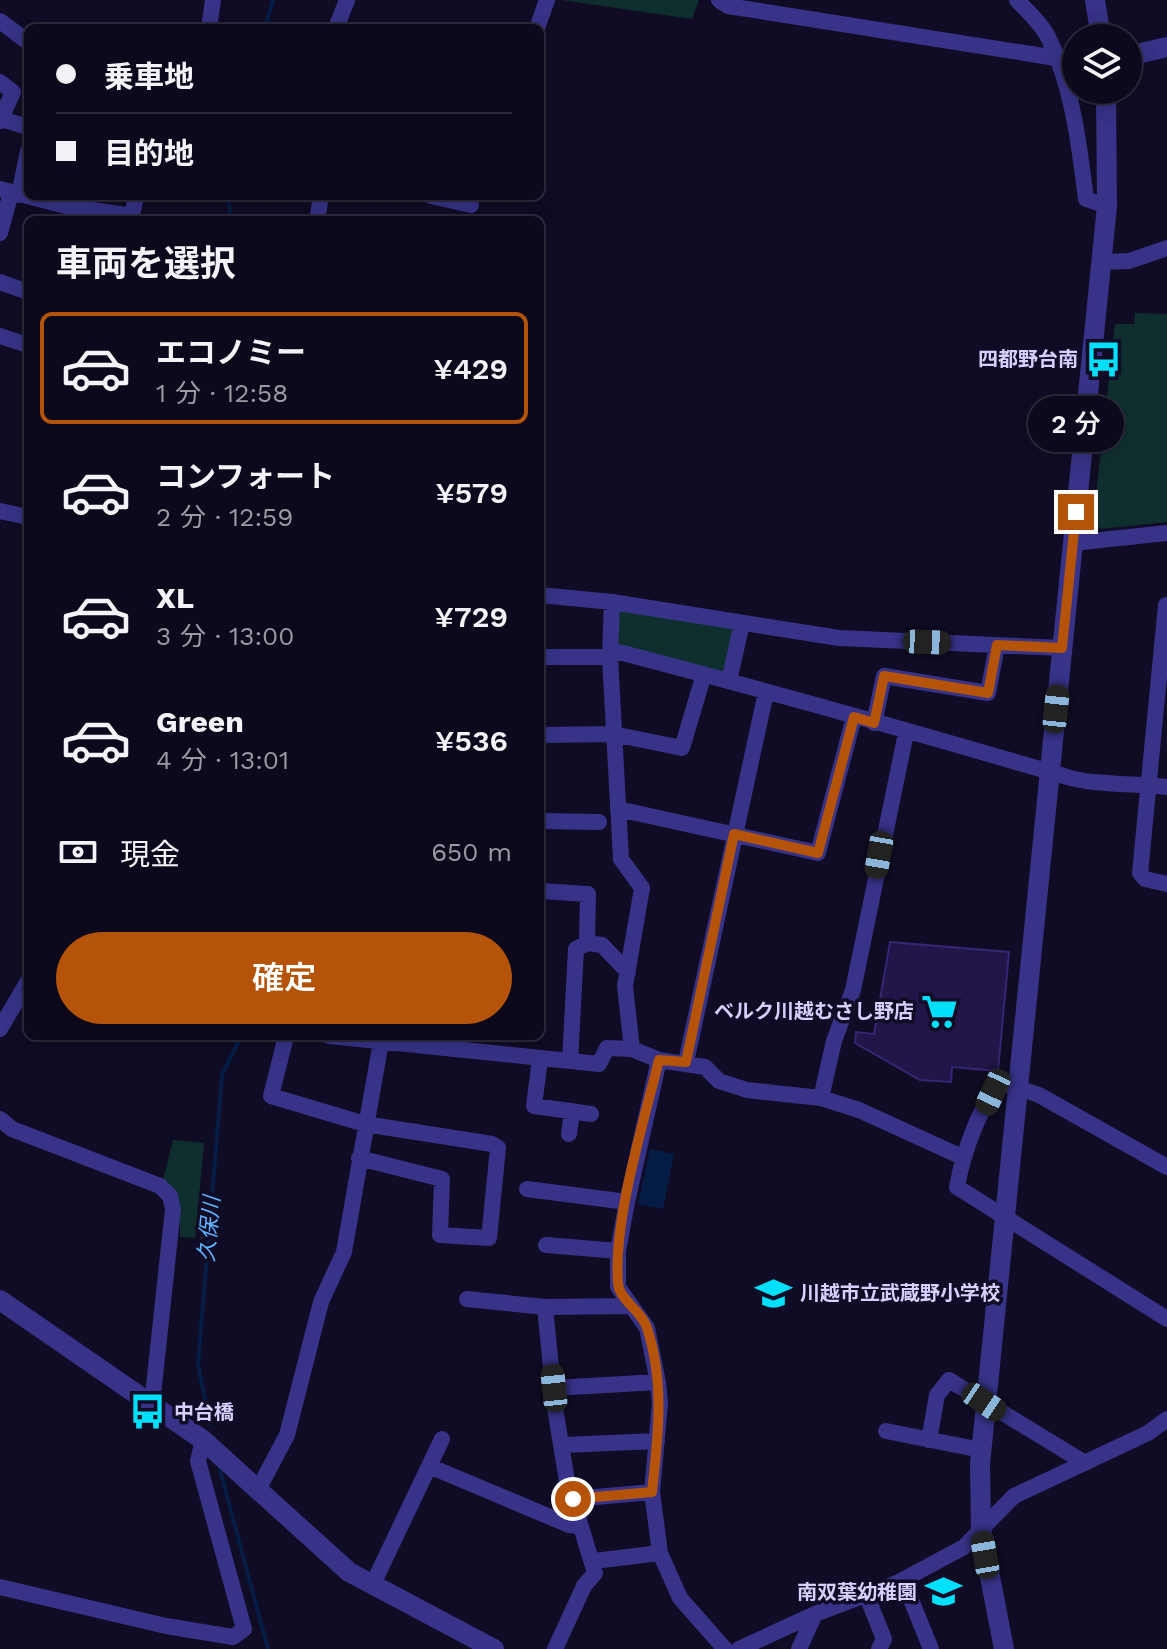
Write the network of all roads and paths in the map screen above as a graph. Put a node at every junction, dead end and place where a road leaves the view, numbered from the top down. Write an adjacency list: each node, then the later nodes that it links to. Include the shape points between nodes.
1 (213, 0): 8 (street)
2 (347, 0): 9 (street)
3 (547, 0): 10 (street)
4 (719, 0): 15 (street, via 728,6)
5 (1017, 0): 15 (street, via 1049,39)
6 (1095, 0): 11 (street)
7 (0, 21): 12 (street)
8 (210, 24)
9 (338, 24)
10 (538, 24)
11 (1099, 24)
12 (24, 39)
13 (1167, 47): 14 (street)
14 (1142, 53)
15 (1056, 58): 24 (street, via 1076,125 1086,199)
16 (0, 82): 18 (street, via 13,92)
17 (1106, 104): 24 (street)
18 (0, 120): 19 (street)
19 (24, 126)
20 (24, 160): 21 (street)
21 (10, 192): 28 (street)
22 (31, 200): 26 (street)
23 (445, 200): 25 (street)
24 (1107, 206): 30 (street)
25 (470, 207)
26 (64, 213): 27 (street)
27 (101, 216)
28 (0, 233)
29 (1166, 253): 30 (street)
30 (1101, 262): 38 (street)
31 (0, 282): 32 (street)
32 (24, 291)
33 (0, 336): 34 (street)
34 (24, 344)
35 (0, 511): 36 (street)
36 (24, 516)
37 (1167, 533): 38 (street)
38 (1073, 543): 44 (street)
39 (544, 595): 41 (street)
40 (1167, 601): 56 (street)
41 (612, 602): 42 (street); 45 (street)
42 (742, 623): 43 (street, via 839,638); 48 (street)
43 (997, 645): 44 (street); 51 (street, via 988,693 884,676)
44 (1062, 648): 55 (street)
45 (610, 654): 46 (street); 47 (street); 53 (street)
46 (544, 657)
47 (704, 674): 48 (street); 53 (street, via 685,747)
48 (729, 681): 49 (street)
49 (766, 692): 50 (street); 61 (street)
50 (854, 717): 51 (street); 61 (street, via 818,853)
51 (874, 723): 52 (street)
52 (906, 733): 55 (street); 77 (street, via 853,990)
53 (613, 734): 54 (street); 58 (street)
54 (544, 735)
55 (1050, 770): 56 (street); 76 (street)
56 (1148, 785): 57 (street); 62 (street, via 1140,873)
57 (1167, 787)
58 (618, 809): 61 (street); 65 (street, via 621,859 642,888)
59 (544, 821): 60 (street)
60 (599, 822)
61 (734, 834): 75 (street)
62 (1167, 884)
63 (544, 891): 64 (street, via 588,894)
64 (587, 943): 65 (street, via 602,945); 74 (street, via 576,949)
65 (628, 972): 71 (street)
66 (24, 988): 67 (street)
67 (0, 1029)
68 (285, 1040): 81 (street, via 270,1095)
69 (382, 1040): 81 (street)
70 (390, 1040): 72 (street)
71 (632, 1049): 73 (street); 74 (street, via 607,1048 599,1064)
72 (540, 1059): 74 (street); 78 (street, via 534,1106)
73 (659, 1060): 75 (street); 87 (street)
74 (570, 1061)
75 (686, 1062): 77 (street, via 747,1090)
76 (1020, 1088): 83 (street, via 1007,1084 993,1092); 85 (street); 88 (street)
77 (821, 1098): 83 (street)
78 (572, 1111): 79 (street); 82 (street)
79 (591, 1114)
80 (0, 1119): 99 (street, via 12,1129 160,1186 170,1196 173,1209)
81 (365, 1124): 84 (street); 84 (street, via 498,1148 489,1238 440,1235 442,1179)
82 (569, 1134)
83 (962, 1157): 88 (street, via 957,1187)
84 (359, 1158): 110 (street, via 344,1252 318,1313 287,1435)
85 (1167, 1167)
86 (527, 1189): 87 (street)
87 (627, 1202): 90 (street)
88 (1007, 1219): 95 (street); 98 (street)
89 (546, 1245): 90 (street)
90 (618, 1251): 93 (street, via 618,1287)
91 (467, 1299): 94 (street)
92 (0, 1300): 99 (street)
93 (631, 1306): 94 (street); 96 (street, via 647,1328)
94 (545, 1307): 97 (street)
95 (1167, 1319)
96 (658, 1382): 97 (street); 105 (street)
97 (554, 1388): 106 (street)
98 (984, 1402): 104 (street, via 949,1380 937,1395); 107 (street); 108 (street)
99 (152, 1404): 103 (street)
100 (1167, 1419): 108 (street)
101 (886, 1431): 104 (street)
102 (442, 1439): 109 (street)
103 (203, 1440): 110 (street); 119 (street, via 198,1461 244,1629 233,1637)
104 (929, 1440): 107 (street)
105 (657, 1441): 106 (street); 111 (street)
106 (563, 1445): 112 (street)
107 (981, 1450): 114 (street)
108 (1085, 1463): 114 (street, via 1014,1496)
109 (429, 1466): 113 (street); 118 (street)
110 (259, 1488): 118 (street, via 332,1559)
111 (652, 1492): 112 (street); 115 (street)
112 (573, 1499): 113 (street)
113 (580, 1526): 116 (street)
114 (981, 1530): 117 (street, via 964,1547); 129 (street)
115 (660, 1553): 116 (street); 124 (street, via 680,1598)
116 (594, 1561): 123 (street, via 595,1573)
117 (903, 1580): 120 (street); 128 (street)
118 (372, 1586): 122 (street)
119 (0, 1587)
120 (866, 1594): 121 (street); 127 (street, via 884,1639)
121 (815, 1614): 125 (street); 126 (street)
122 (494, 1649)
123 (555, 1649)
124 (725, 1649)
125 (739, 1649)
126 (799, 1649)
127 (879, 1649)
128 (931, 1649)
129 (1004, 1649)

